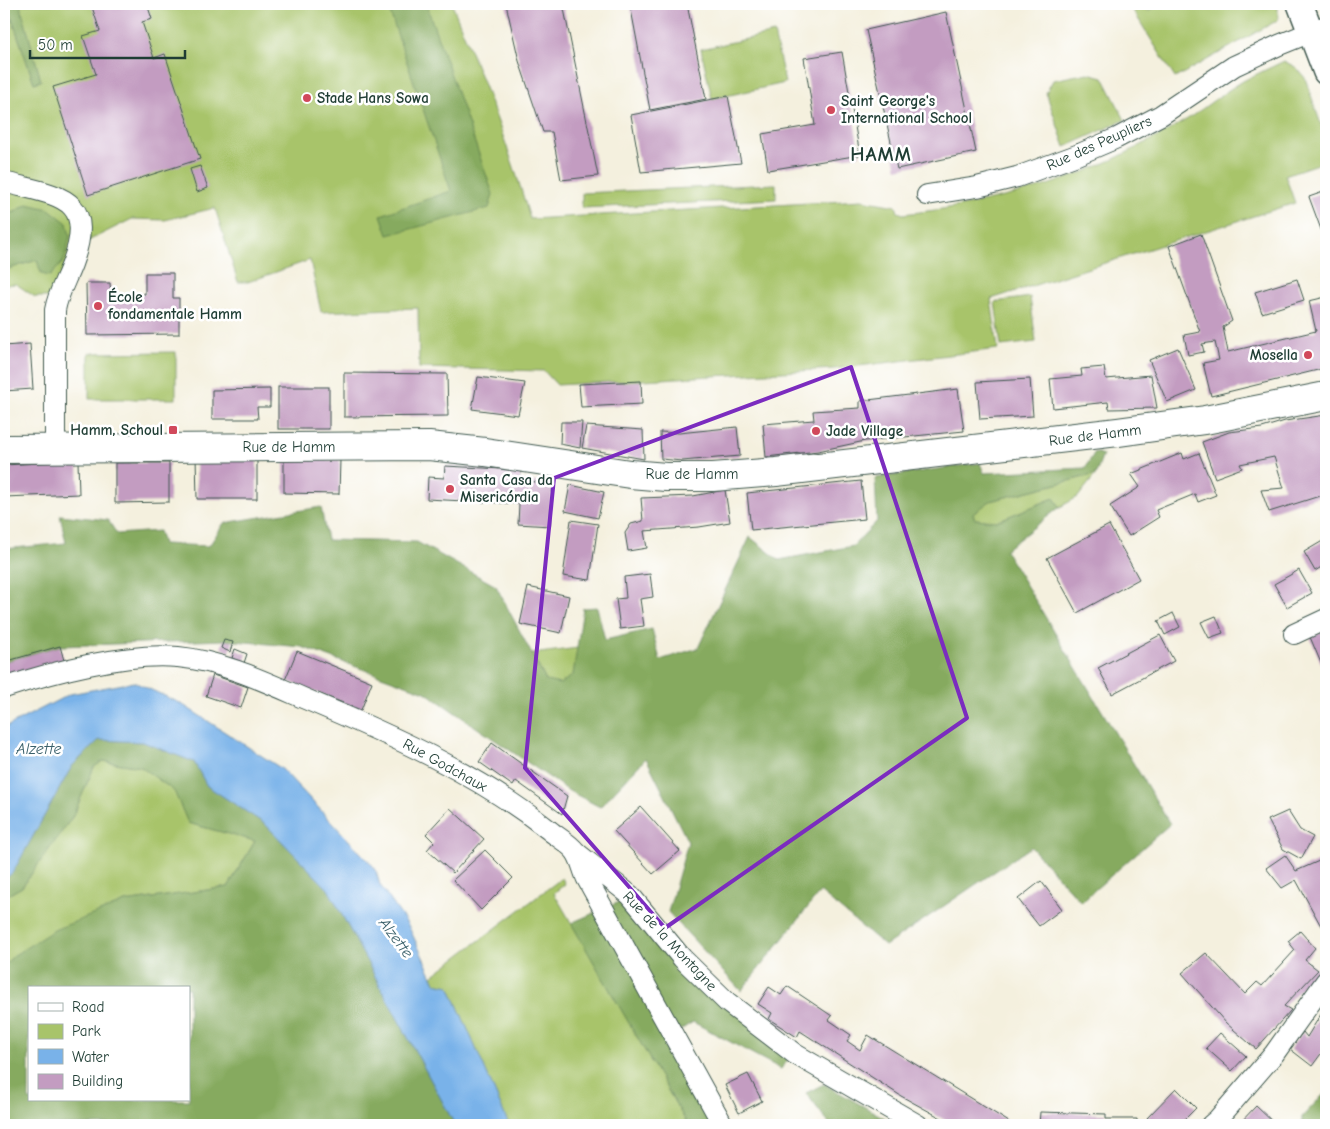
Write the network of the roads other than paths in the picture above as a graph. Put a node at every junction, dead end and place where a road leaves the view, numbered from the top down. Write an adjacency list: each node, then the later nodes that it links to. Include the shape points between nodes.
1 (1300, 4): 2 (street)
2 (1319, 29): 3 (street); 5 (street, Rue des Peupliers, via 1234,66 1161,115 1078,156 1017,177)
3 (1326, 72)
4 (4, 182): 7 (street, via 69,202 78,215 81,230 55,310)
5 (927, 195)
6 (1326, 396): 7 (main road, Rue de Hamm, via 1205,420 1118,432 713,477 630,474 429,446)
7 (55, 448): 8 (main road, Rue de Hamm)
8 (4, 449)
9 (1326, 619): 10 (street)
10 (1294, 634)
11 (4, 688): 12 (street, Rue Godchaux, via 84,666 142,657 178,657 213,664 380,730 482,784)
12 (576, 852): 14 (street, Rue Godchaux, via 587,879); 15 (street, Rue de la Montagne, via 630,895 682,958 727,1002 795,1054)
13 (1326, 981): 16 (street, via 1274,1054)
14 (723, 1125)
15 (918, 1125)
16 (1211, 1125)

